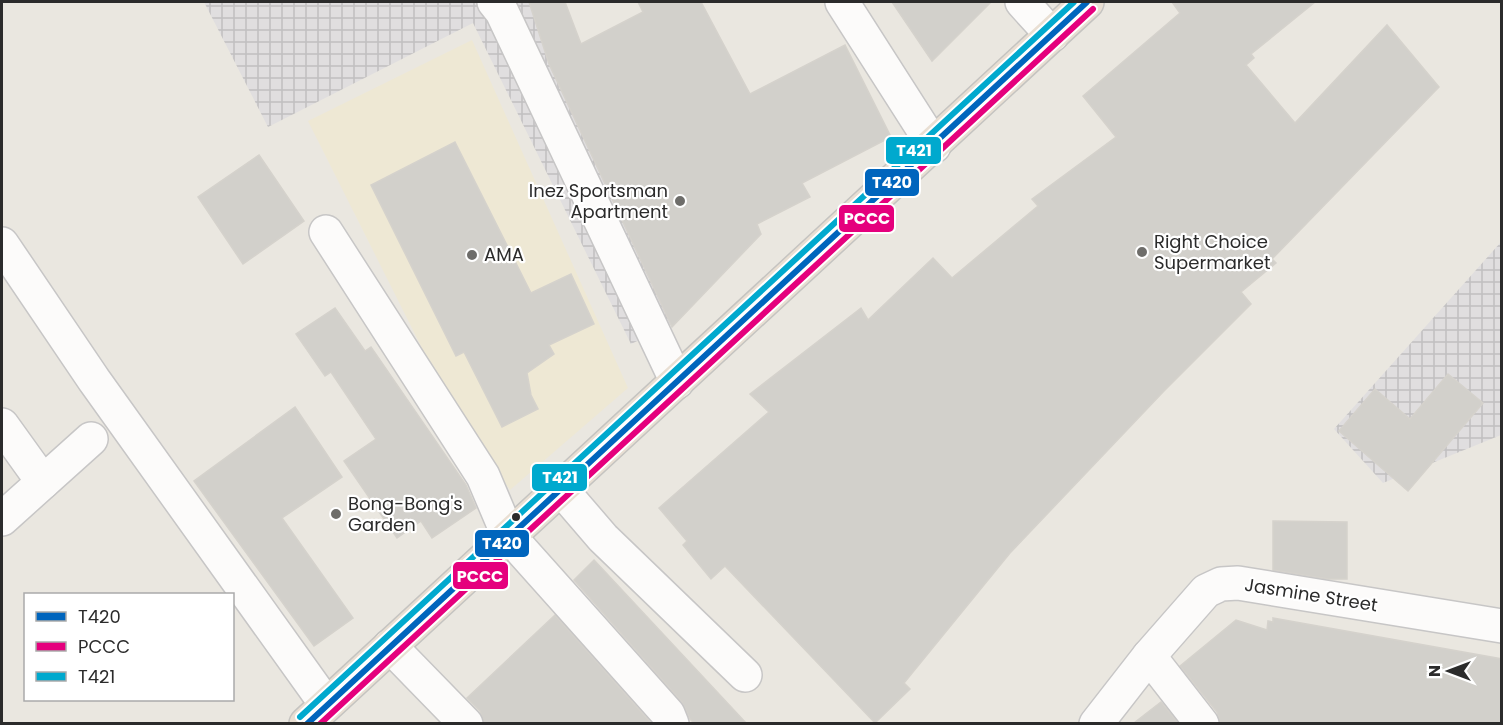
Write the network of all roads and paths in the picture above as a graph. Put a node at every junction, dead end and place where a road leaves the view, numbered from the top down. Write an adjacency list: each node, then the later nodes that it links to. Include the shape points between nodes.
1 (494, 2): 9 (street)
2 (842, 2): 6 (street)
3 (1022, 2): 5 (street)
4 (1087, 2): 5 (highway)
5 (1052, 34): 6 (highway)
6 (934, 146): 9 (highway)
7 (326, 232): 15 (street, via 483,476)
8 (2, 244): 20 (street)
9 (677, 382): 13 (highway)
10 (2, 425): 12 (street)
11 (91, 439): 12 (street)
12 (43, 482): 14 (street)
13 (560, 488): 15 (highway); 19 (street, via 603,537)
14 (2, 519)
15 (508, 535): 17 (highway); 22 (street)
16 (1502, 626): 18 (street, Jasmine Street, via 1238,583 1221,584 1206,591)
17 (390, 646): 20 (highway); 21 (street)
18 (1149, 656): 23 (street, Jasmine Street); 24 (street)
19 (745, 675)
20 (316, 714)
21 (466, 723)
22 (672, 723)
23 (1096, 723)
24 (1202, 723)

